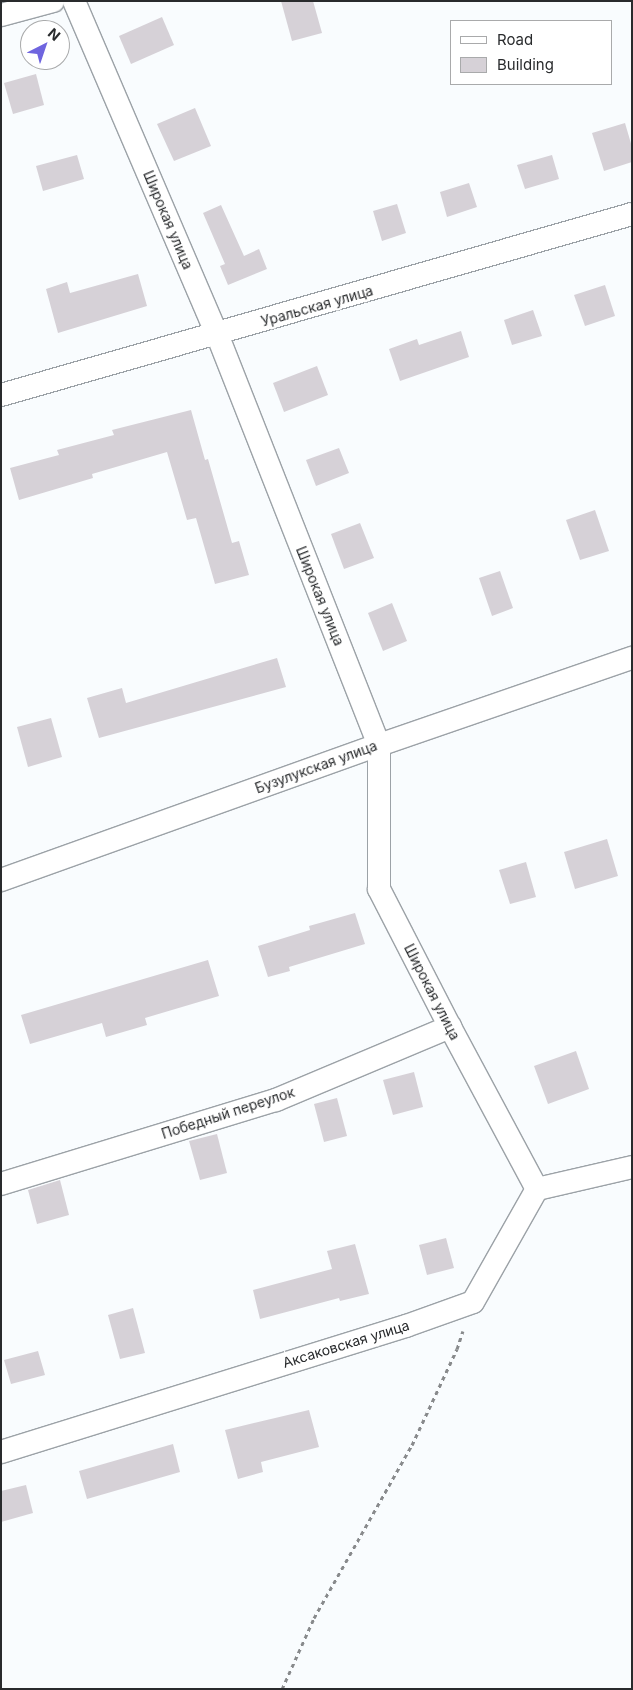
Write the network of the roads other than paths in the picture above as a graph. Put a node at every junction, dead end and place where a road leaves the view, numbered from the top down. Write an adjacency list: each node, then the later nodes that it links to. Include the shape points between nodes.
1 (53, 1): 3 (street)
2 (74, 1): 5 (street, Широкая улица)
3 (1, 15)
4 (632, 214): 5 (street, Уральская улица)
5 (217, 334): 6 (street, Уральская улица); 8 (street, Широкая улица)
6 (1, 395)
7 (632, 658): 8 (street, Бузулукская улица)
8 (379, 745): 9 (street, Бузулукская улица); 10 (street, Широкая улица, via 379,888)
9 (1, 880)
10 (450, 1027): 12 (street, Победный переулок, via 276,1100); 13 (street, Широкая улица)
11 (632, 1167): 13 (street)
12 (1, 1184)
13 (537, 1189): 14 (street, Аксаковская улица, via 473,1302 406,1326)
14 (1, 1452)

